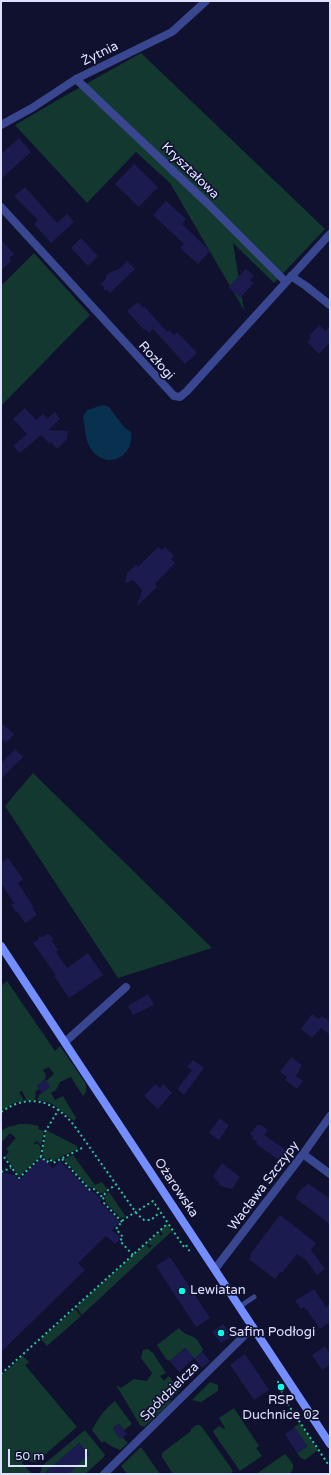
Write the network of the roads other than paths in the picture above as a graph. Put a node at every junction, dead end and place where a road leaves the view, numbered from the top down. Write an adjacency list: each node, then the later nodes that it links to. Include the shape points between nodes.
1 (206, 1): 2 (street, Żytnia, via 172,32)
2 (76, 79): 3 (street, Żytnia); 6 (street, Kryształowa)
3 (1, 125)
4 (1, 207): 6 (street, Rozłogi, via 174,396 180,397 187,391)
5 (330, 234): 6 (street, Rozłogi)
6 (288, 279): 7 (street, Kryształowa, via 306,286)
7 (330, 305)
8 (1, 946): 10 (main road, Ożarowska)
9 (126, 987): 10 (street)
10 (65, 1042): 14 (main road, Ożarowska)
11 (330, 1116): 12 (street, Wacława Szczypy)
12 (303, 1154): 13 (street); 14 (street, Wacława Szczypy)
13 (330, 1174)
14 (215, 1269): 16 (main road, Ożarowska)
15 (254, 1297): 16 (lane)
16 (239, 1306): 17 (main road, Ożarowska)
17 (253, 1327): 18 (main road, Ożarowska); 19 (street, Spółdzielcza)
18 (330, 1444)
19 (104, 1474)

